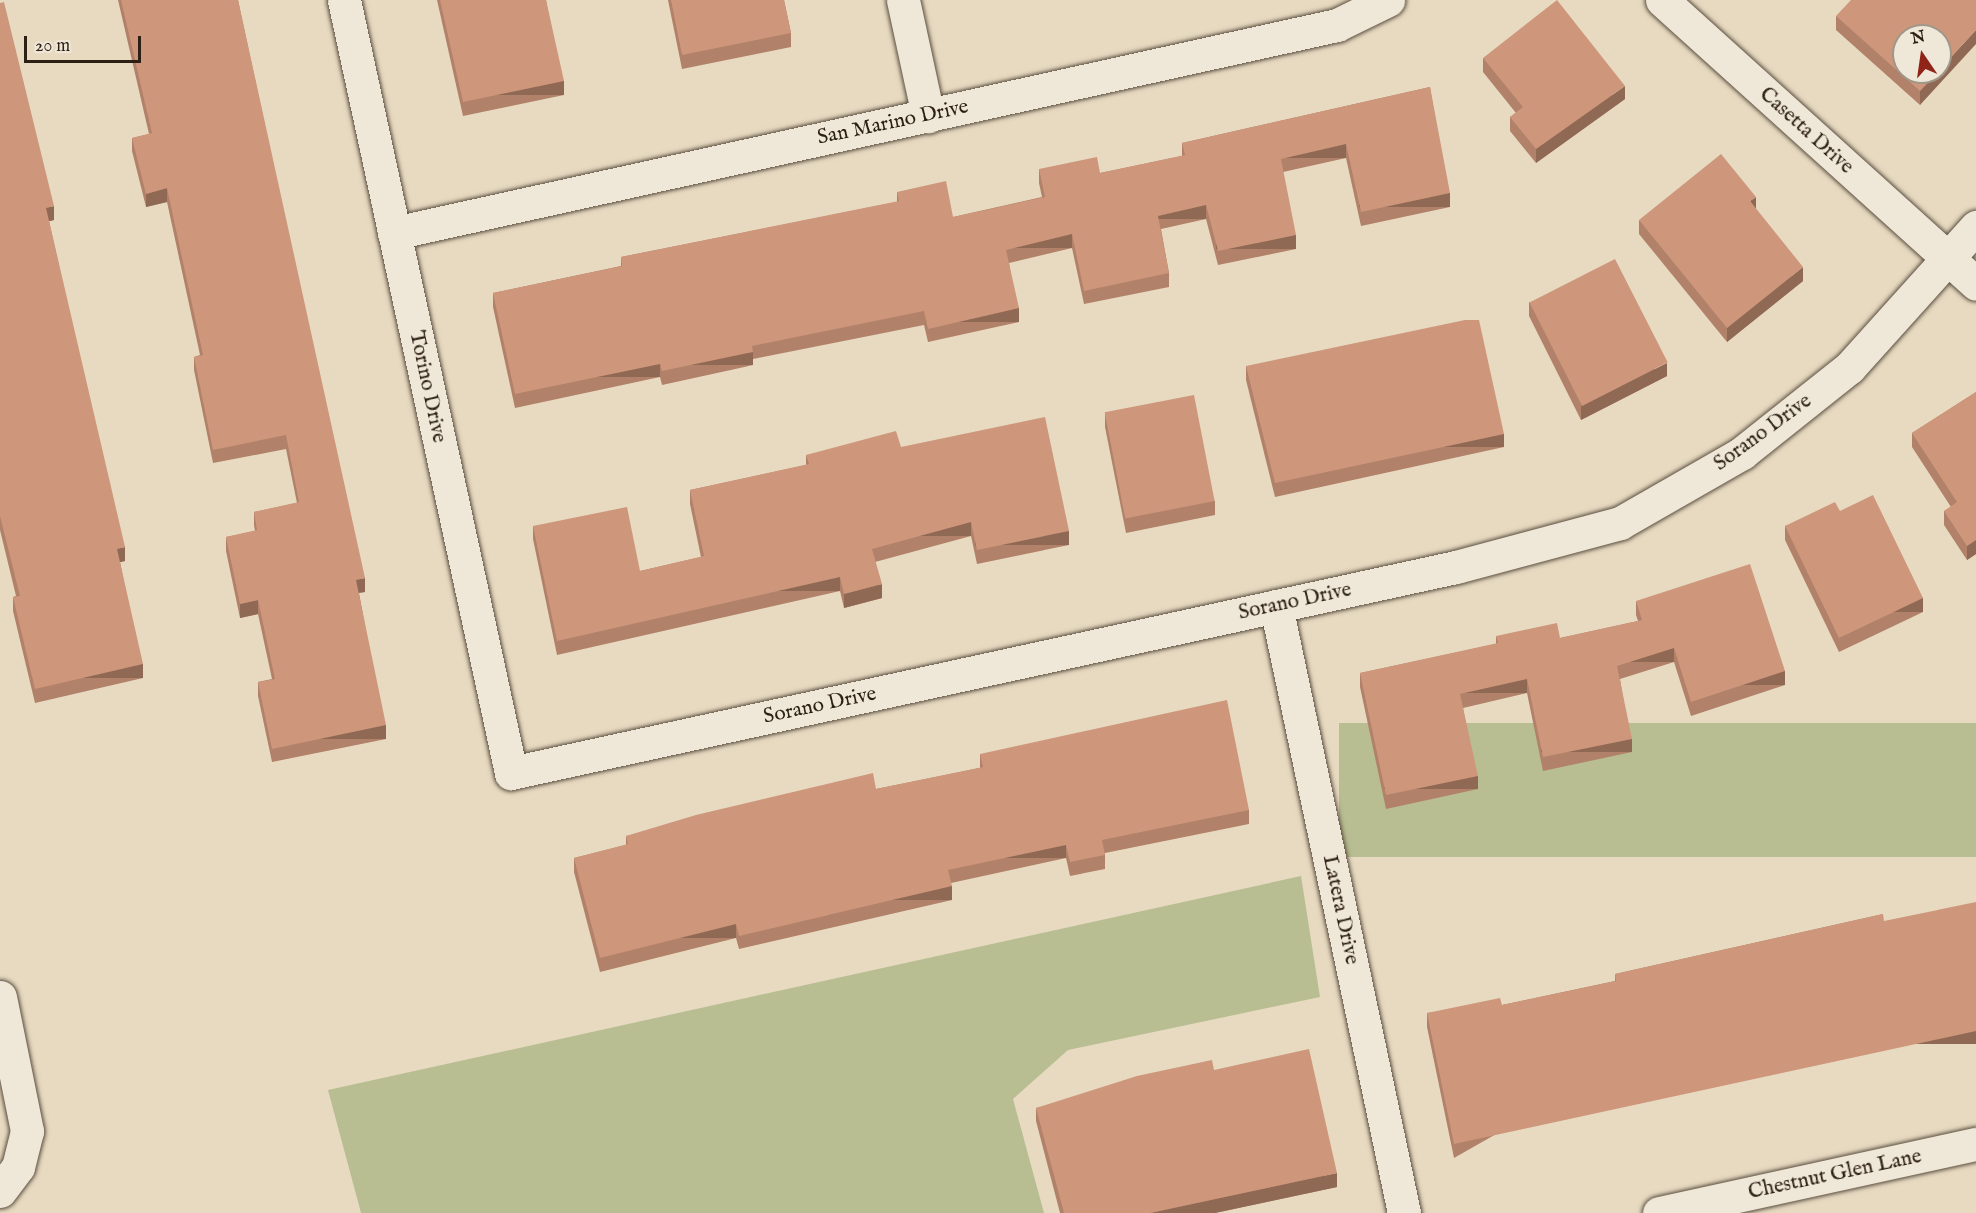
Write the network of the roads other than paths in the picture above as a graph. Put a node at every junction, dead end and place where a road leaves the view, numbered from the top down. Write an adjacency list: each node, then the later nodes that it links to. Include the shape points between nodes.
1 (344, 0): 7 (street, Torino Drive)
2 (903, 0): 5 (street)
3 (1388, 0): 5 (street, San Marino Drive, via 1337,25)
4 (1662, 0): 8 (street, Casetta Drive)
5 (928, 116): 7 (street, San Marino Drive)
6 (1976, 227): 8 (street, Sorano Drive)
7 (394, 234): 11 (street, Torino Drive)
8 (1951, 261): 9 (street, Casetta Drive); 10 (street, Sorano Drive, via 1849,368 1742,453 1620,523)
9 (1976, 284)
10 (1276, 606): 11 (street, Sorano Drive); 15 (street, Latera Drive)
11 (511, 773)
12 (0, 997): 14 (street, via 26,1115 26,1141)
13 (1976, 1144): 16 (street, Chestnut Glen Lane)
14 (8, 1182)
15 (1404, 1213)
16 (1659, 1213)

